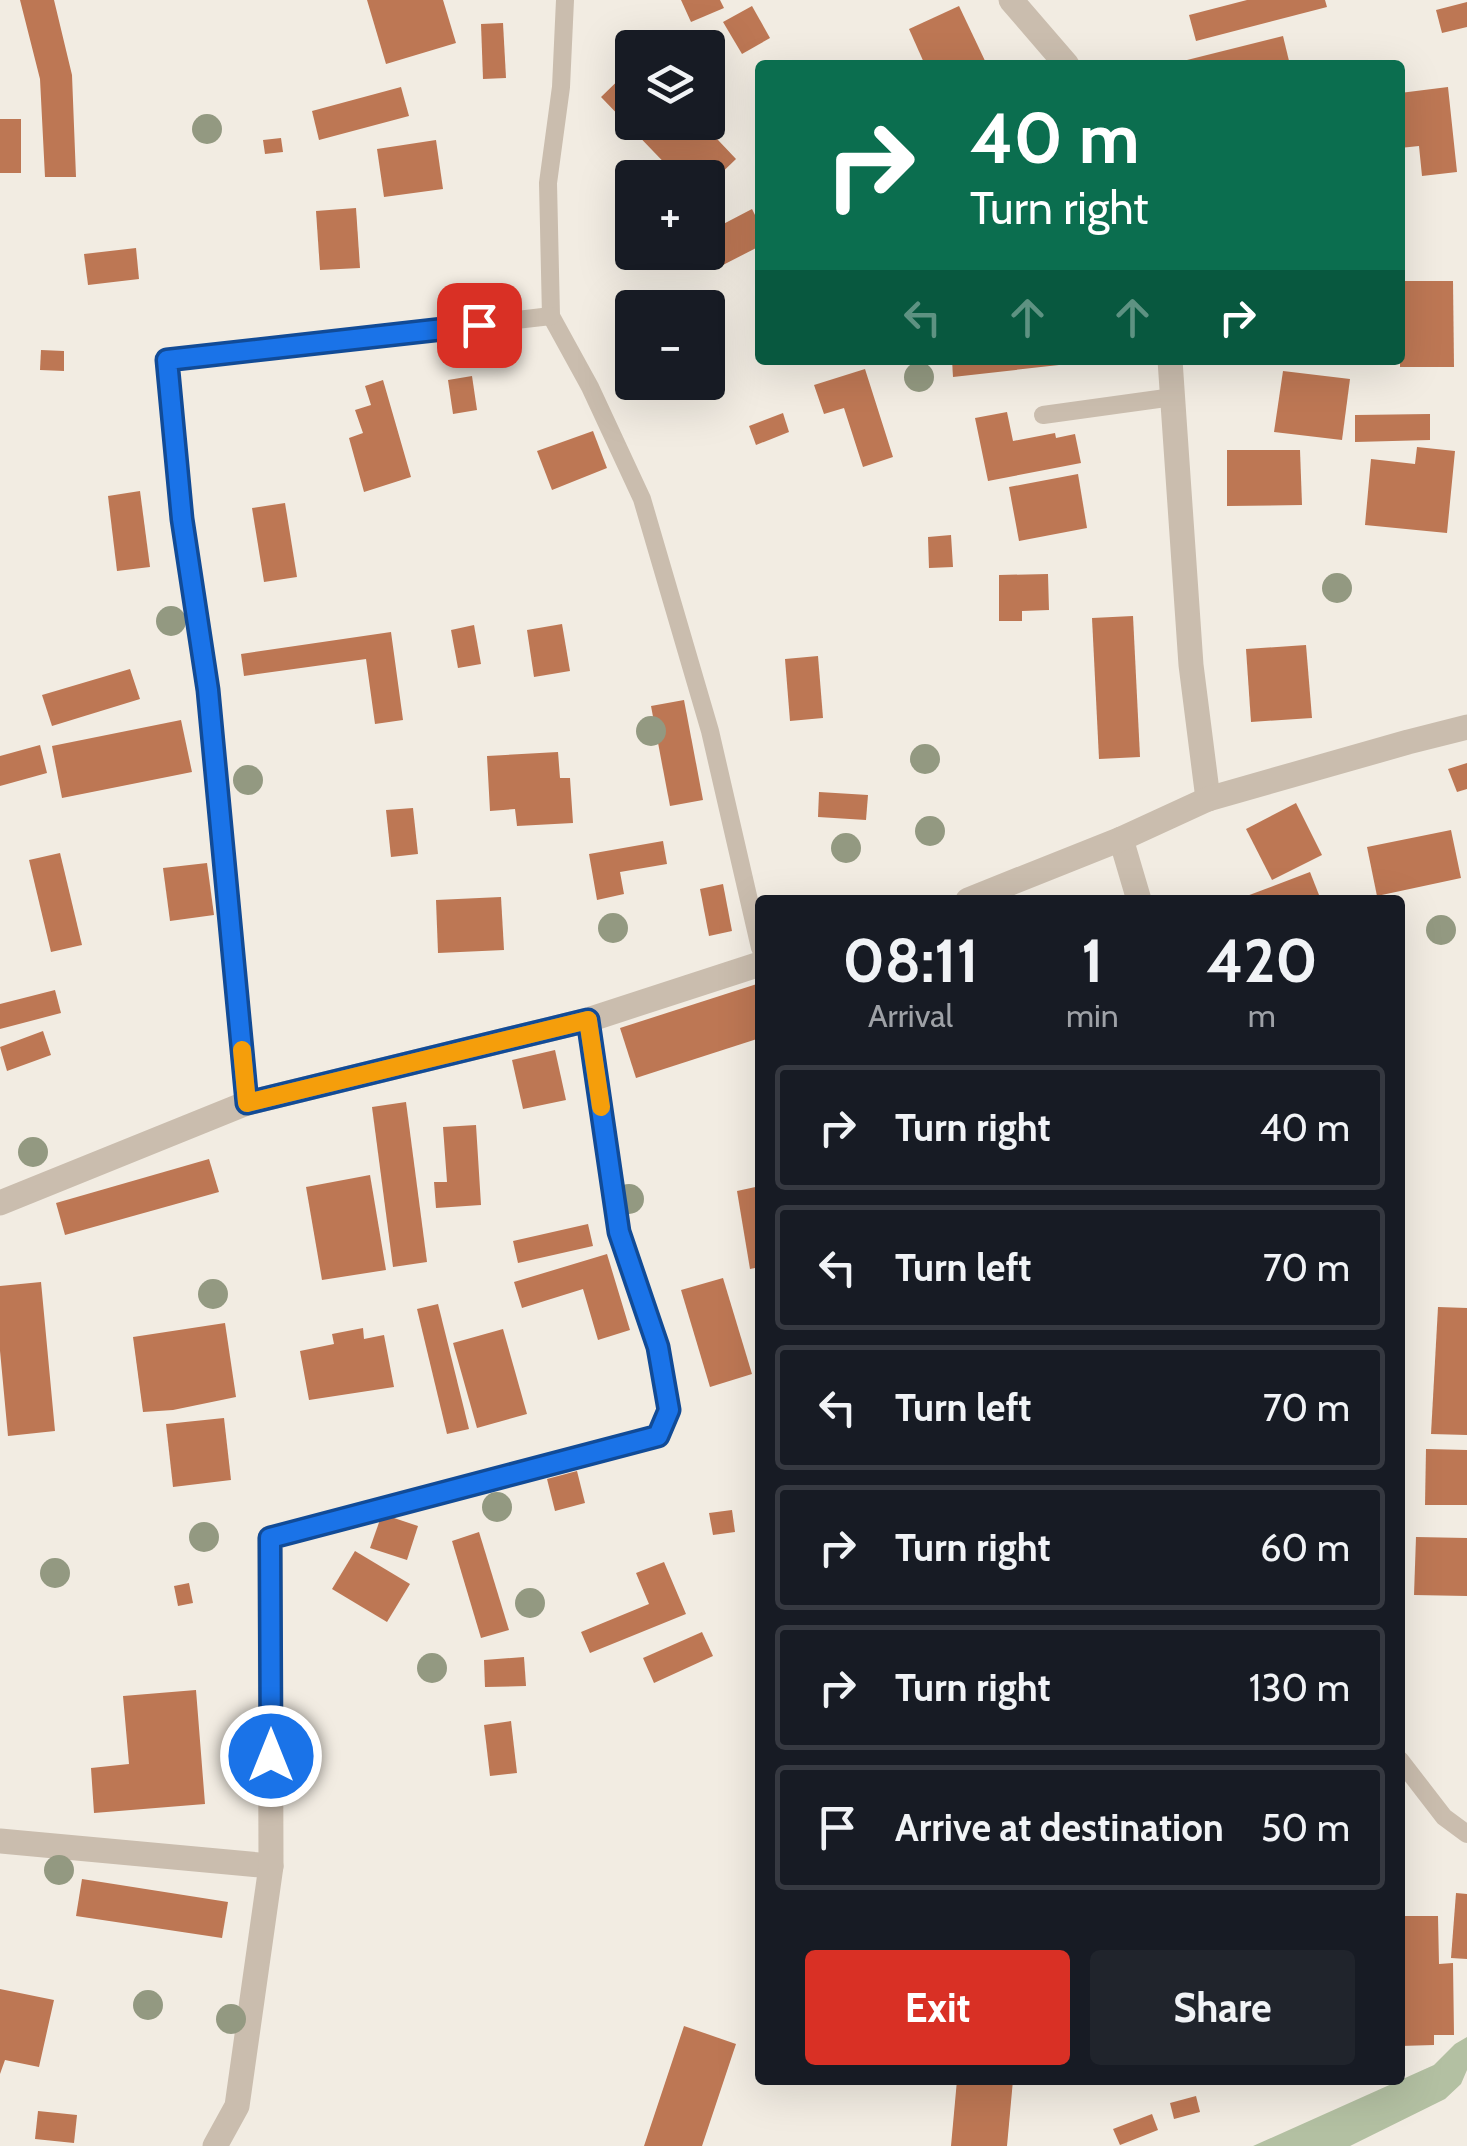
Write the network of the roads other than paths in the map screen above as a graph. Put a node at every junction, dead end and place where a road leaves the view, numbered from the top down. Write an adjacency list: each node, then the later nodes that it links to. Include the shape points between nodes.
1 (565, 0): 4 (lane, via 548,183)
2 (1012, 0): 3 (street)
3 (1063, 60)
4 (551, 316): 13 (lane, via 642,499 710,732); 16 (lane, via 167,360 208,690)
5 (1170, 365): 6 (street)
6 (1172, 397): 7 (lane); 9 (street)
7 (1043, 415)
8 (1467, 728): 9 (street)
9 (1208, 799): 10 (street)
10 (1120, 839): 11 (street); 12 (street)
11 (980, 895)
12 (1137, 895)
13 (755, 926)
14 (755, 966): 15 (street)
15 (588, 1020): 16 (street); 18 (lane, via 619,1232 658,1347 669,1410 658,1436)
16 (247, 1103): 17 (street)
17 (0, 1202)
18 (270, 1538): 22 (street)
19 (1405, 1766): 20 (lane, via 1444,1817)
20 (1467, 1834)
21 (0, 1841): 22 (street)
22 (271, 1866): 23 (street, via 237,2106)
23 (214, 2146)

